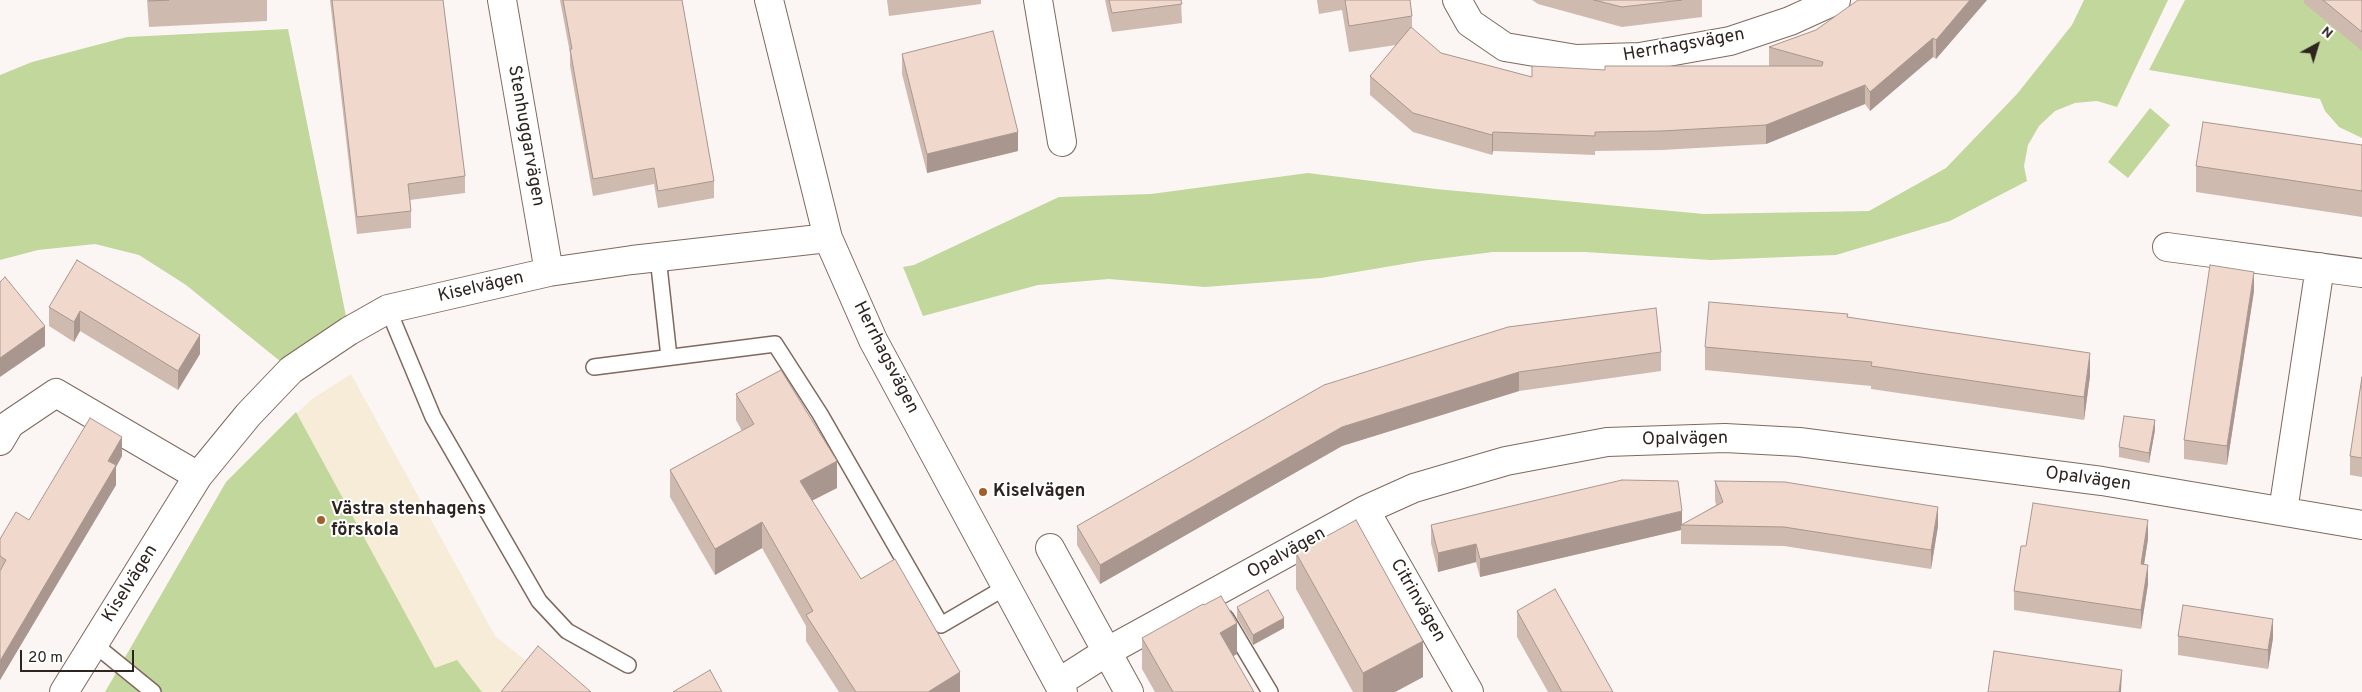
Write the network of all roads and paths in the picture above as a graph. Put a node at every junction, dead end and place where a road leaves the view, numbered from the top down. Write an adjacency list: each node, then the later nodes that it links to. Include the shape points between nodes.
1 (502, 0): 11 (street, Stenhuggarvägen)
2 (769, 0): 7 (street, Herrhagsvägen)
3 (1038, 0): 6 (street)
4 (1457, 0): 5 (street, Herrhagsvägen, via 1470,23 1505,47 1576,59 1640,57 1730,41 1790,22)
5 (1836, 0)
6 (1062, 142)
7 (828, 238): 9 (street, Kiselvägen); 22 (street, Herrhagsvägen, via 873,340)
8 (2167, 247): 10 (street)
9 (658, 257): 11 (street, Kiselvägen); 14 (lane)
10 (2320, 267): 12 (street); 19 (street)
11 (549, 272): 13 (street, Kiselvägen)
12 (2362, 272)
13 (388, 310): 17 (street, Kiselvägen, via 349,331 292,370 248,415); 26 (lane, via 433,417 539,602 567,631)
14 (669, 357): 15 (lane); 22 (lane, via 775,344 820,414 941,625)
15 (594, 367)
16 (0, 441): 17 (street, via 10,424 56,393)
17 (198, 476): 24 (street, Kiselvägen)
18 (1365, 510): 19 (street, Opalvägen, via 1414,488 1548,452 1607,442 1725,438 1799,442 1986,465); 23 (street, Opalvägen); 32 (street, Citrinvägen)
19 (2283, 511): 20 (street, Opalvägen)
20 (2362, 525)
21 (1050, 548): 25 (street)
22 (1006, 587): 27 (street, Herrhagsvägen)
23 (1213, 595): 25 (street, Opalvägen); 31 (lane)
24 (94, 644): 28 (street, Kiselvägen); 29 (lane)
25 (1108, 651): 27 (street, Opalvägen); 30 (street)
26 (628, 665)
27 (1060, 687)
28 (64, 692)
29 (153, 692)
30 (1129, 692)
31 (1270, 692)
32 (1469, 692)

